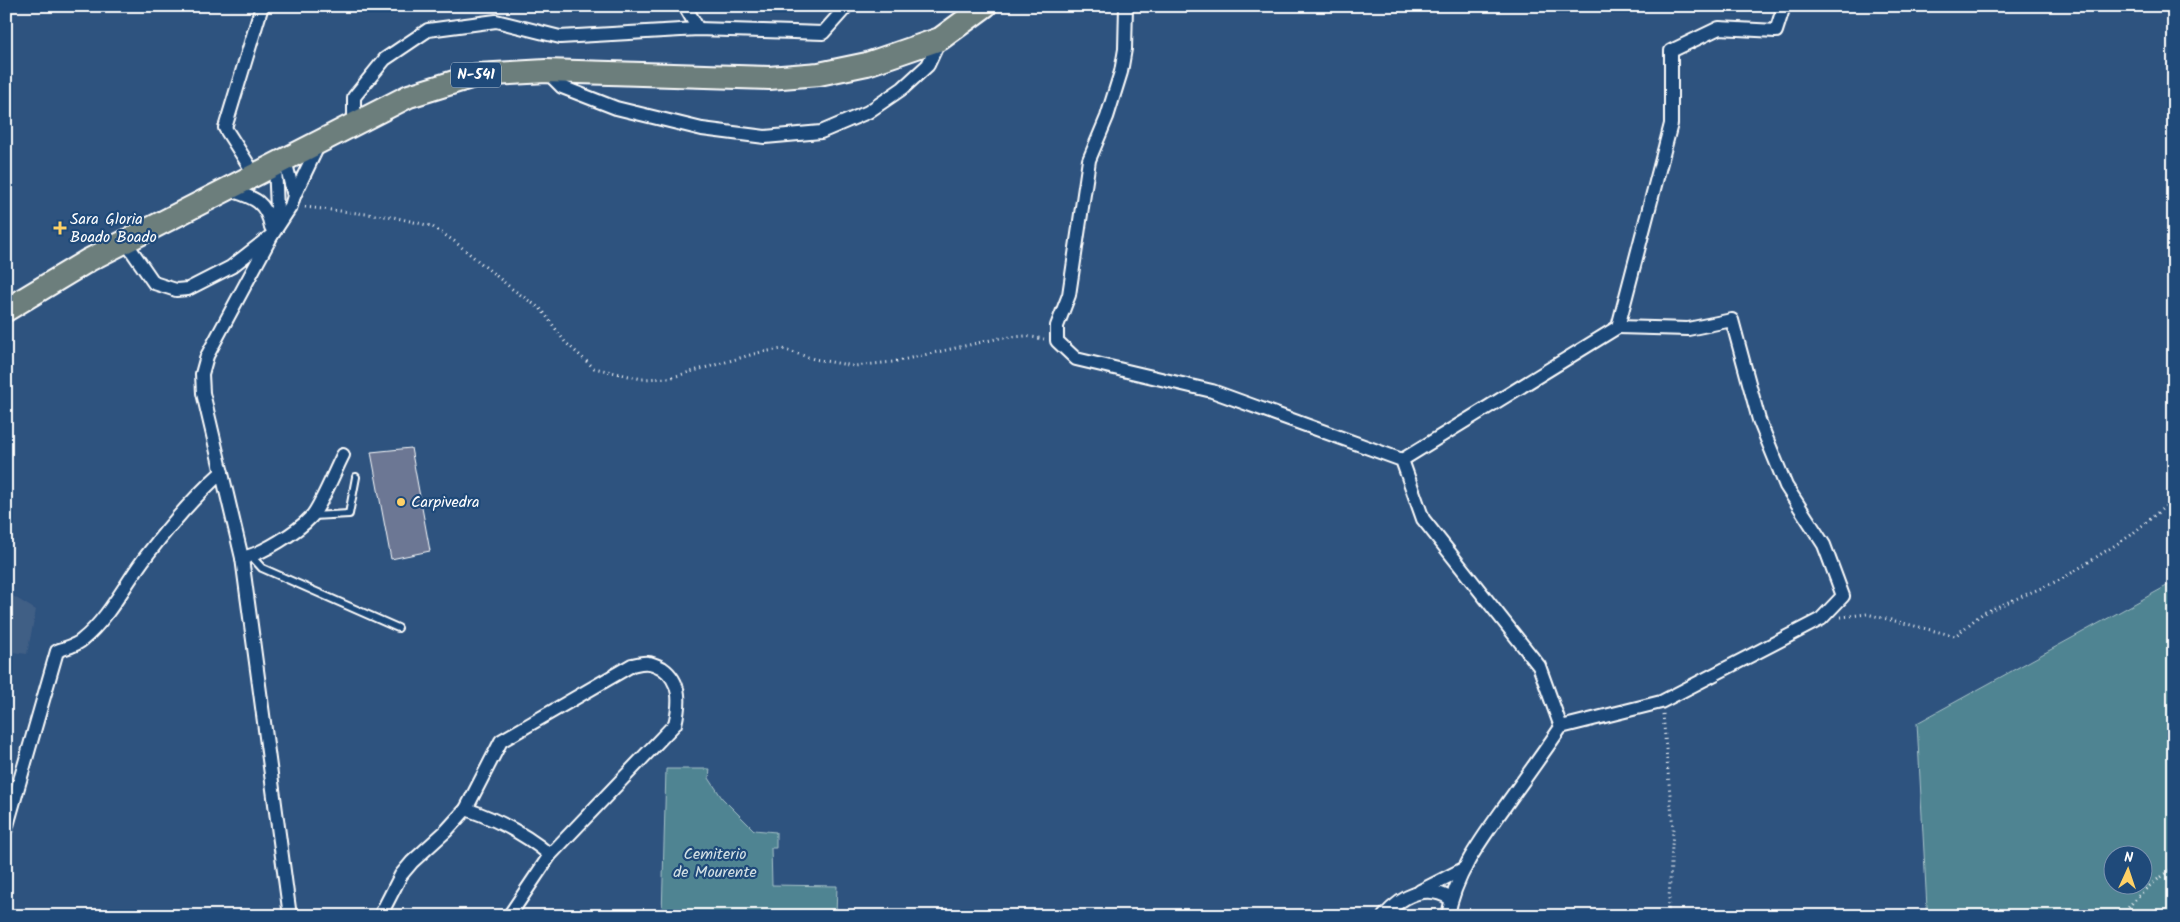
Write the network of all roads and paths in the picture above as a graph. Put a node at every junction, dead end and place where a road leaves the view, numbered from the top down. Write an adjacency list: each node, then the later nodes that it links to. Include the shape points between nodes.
1 (262, 6): 13 (street, via 225,128)
2 (685, 6): 7 (street)
3 (847, 6): 7 (street, via 823,33)
4 (985, 6): 8 (highway, N-541)
5 (1126, 6): 20 (street, via 1121,72 1108,116 1089,160 1069,295 1057,326)
6 (1784, 6): 19 (street, via 1776,31 1719,28 1671,51 1671,124)
7 (698, 29): 10 (street, via 560,36 496,21 428,30 385,58 354,98)
8 (940, 39): 9 (highway, N-541, via 867,64 818,74 769,78); 9 (street, via 928,65 903,88 868,112 821,132 765,137 702,129 616,108 562,87)
9 (546, 71): 10 (highway, N-541, via 477,75 409,96)
10 (354, 124): 11 (highway, N-541)
11 (320, 142): 12 (highway, N-541); 15 (street)
12 (280, 162): 13 (highway, N-541); 15 (street); 16 (street)
13 (255, 174): 14 (highway, N-541)
14 (227, 189): 16 (street, via 260,202 268,212); 17 (highway, N-541)
15 (292, 201): 16 (street); 20 (path, via 431,226 542,310 565,342 594,368 642,379 668,378 783,349 814,359 854,366 893,362 1000,338 1025,336)
16 (272, 234): 17 (street, via 231,267 188,289 176,290 154,283); 23 (street, via 211,348 202,374 203,393)
17 (126, 241): 18 (highway, N-541)
18 (6, 310)
19 (1618, 327): 22 (street); 28 (street, via 1688,329 1732,320 1759,420 1786,486 1824,545 1843,596)
20 (1057, 342): 22 (street, via 1076,359 1212,391)
21 (343, 455): 26 (street)
22 (1402, 460): 31 (street, via 1423,519 1539,666)
23 (222, 472): 27 (street); 33 (street, via 200,491 174,522 108,611 81,641 57,651)
24 (356, 477): 26 (lane, via 349,514)
25 (2174, 499): 28 (path, via 2131,535 2062,579 1983,613 1955,636 1867,614)
26 (312, 516): 27 (street, via 271,547)
27 (246, 557): 29 (lane, via 262,568); 39 (street)
28 (1821, 619): 30 (street)
29 (398, 628)
30 (1661, 702): 31 (street); 44 (path, via 1673,829)
31 (1561, 726): 35 (street)
32 (466, 809): 34 (street, via 484,815 540,846); 34 (street, via 501,741 632,665 649,662 660,667 670,674 678,689 679,707 675,724); 40 (street, via 412,862)
33 (6, 829)
34 (550, 855): 41 (street)
35 (1465, 868): 37 (street); 38 (street)
36 (2174, 868): 45 (path, via 2129,905)
37 (1409, 896): 38 (street, via 1425,891 1441,893); 42 (street)
38 (1451, 899): 43 (street)
39 (290, 916)
40 (380, 916)
41 (509, 916)
42 (1384, 916)
43 (1448, 916)
44 (1668, 916)
45 (2123, 916)

